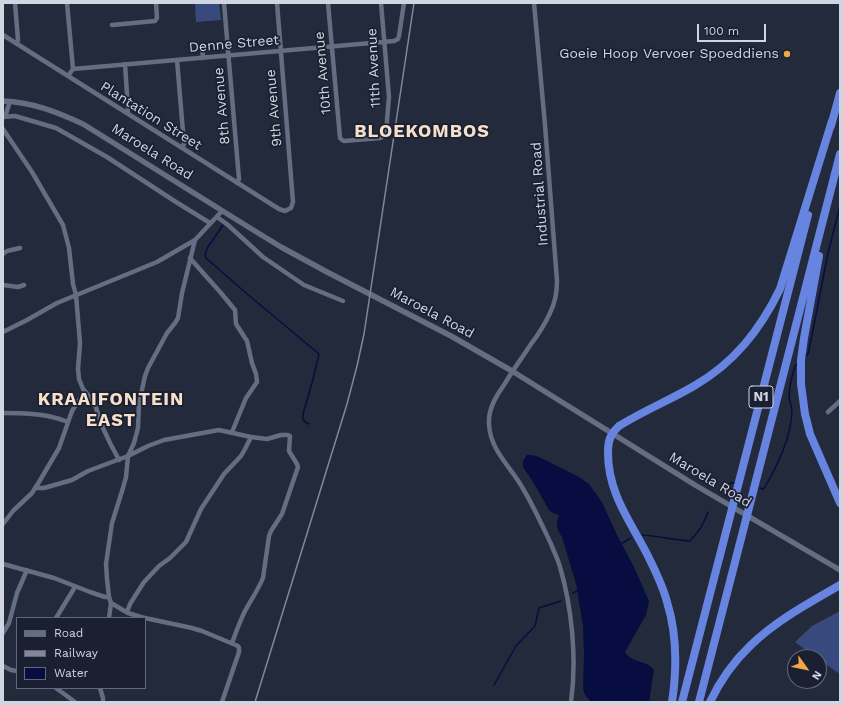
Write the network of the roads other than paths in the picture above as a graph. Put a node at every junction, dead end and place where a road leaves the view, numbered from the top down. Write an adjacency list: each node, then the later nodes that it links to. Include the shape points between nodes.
1 (15, 3): 13 (street, via 18,40)
2 (67, 3): 21 (street)
3 (156, 3): 10 (street, via 158,18 155,21)
4 (224, 3): 17 (street, 8th Avenue)
5 (276, 3): 16 (street, 9th Avenue)
6 (328, 3): 15 (street, 10th Avenue)
7 (381, 3): 12 (street, 11th Avenue)
8 (404, 3): 12 (street, Denne Street, via 399,36 397,40)
9 (534, 3): 48 (street, Industrial Road, via 546,125 557,285 551,313)
10 (112, 26)
11 (3, 35): 13 (street, Plantation Street)
12 (385, 42): 15 (street, Denne Street); 30 (street, 11th Avenue, via 389,97 386,132 380,138)
13 (16, 43): 22 (street, Plantation Street)
14 (202, 45): 18 (street)
15 (332, 46): 16 (street, Denne Street); 30 (street, 10th Avenue)
16 (281, 51): 17 (street, Denne Street); 35 (street, 9th Avenue, via 293,202)
17 (228, 55): 18 (street, Denne Street); 33 (street, 8th Avenue, via 239,179)
18 (203, 58): 19 (street, Denne Street)
19 (177, 60): 20 (street, Denne Street); 31 (street, via 184,144)
20 (125, 64): 21 (street, Denne Street); 26 (street, via 128,110)
21 (73, 69): 22 (street)
22 (68, 76): 26 (street, Plantation Street)
23 (840, 93): 28 (highway, N1)
24 (3, 101): 25 (street, Maroela Road)
25 (10, 101): 27 (street); 36 (street, Maroela Road, via 50,110 83,124)
26 (126, 113): 31 (street, Plantation Street)
27 (4, 117): 38 (street, via 15,116 56,128 108,157)
28 (832, 121): 55 (highway, via 780,290 756,331 717,371 696,386 619,426); 85 (highway, N1)
29 (3, 129): 45 (street, via 32,172 63,226)
30 (342, 140)
31 (182, 148): 33 (street, Plantation Street)
32 (840, 154): 34 (highway, N1)
33 (237, 183): 35 (street, Plantation Street, via 281,210)
34 (831, 188): 60 (highway, via 804,338 801,384 810,434); 86 (highway, N1)
35 (289, 210)
36 (222, 211): 37 (street); 48 (street, Maroela Road, via 288,251 441,330)
37 (217, 217): 38 (street); 46 (street, via 263,257 304,285)
38 (210, 223): 39 (street)
39 (195, 240): 42 (street); 45 (street, via 150,266)
40 (20, 248): 41 (street)
41 (3, 254)
42 (190, 258): 54 (street, via 235,310 236,324 247,342 256,374 257,382 246,398); 57 (street, via 178,318 167,333 145,376 139,404 138,428)
43 (3, 285): 44 (street)
44 (24, 285)
45 (76, 295): 47 (street); 49 (street, via 80,343 79,379)
46 (342, 301)
47 (3, 332)
48 (512, 372): 55 (street, Maroela Road); 83 (street, Industrial Road, via 489,414 491,436 500,456 532,504 560,566 572,634)
49 (87, 394): 53 (street, via 76,404); 58 (street, via 94,402 103,428)
50 (840, 401): 52 (street)
51 (3, 412): 53 (street, via 39,414)
52 (828, 412)
53 (68, 422): 59 (street, via 59,448)
54 (232, 432): 56 (street); 57 (street, via 214,430 164,440)
55 (612, 434): 64 (street, Maroela Road); 84 (highway, via 608,460 613,488 662,586 672,618 676,651)
56 (251, 437): 69 (street, via 241,456 224,474 201,509 186,542 144,582); 75 (street, via 267,439 290,436 289,450 298,467 282,514 269,536 263,578 242,616)
57 (128, 456): 58 (street); 67 (street, via 125,482 108,544 106,579)
58 (120, 460): 59 (street, via 88,471 72,480)
59 (35, 488): 61 (street)
60 (840, 503)
61 (3, 524)
62 (3, 564): 63 (street)
63 (27, 570): 66 (street); 74 (street, via 17,593 9,623)
64 (840, 570)
65 (840, 585): 87 (highway, via 781,621 751,644 725,676)
66 (75, 586): 67 (street); 70 (street)
67 (109, 597): 68 (street)
68 (111, 604): 69 (street); 71 (street)
69 (127, 612): 72 (street)
70 (57, 617)
71 (109, 617)
72 (142, 617)
73 (146, 618): 75 (street, via 192,628)
74 (3, 632)
75 (232, 643): 82 (street, via 238,646 239,652)
76 (3, 666): 77 (street)
77 (16, 671)
78 (57, 689): 80 (street)
79 (100, 689): 81 (street)
80 (75, 702)
81 (103, 702)
82 (222, 702)
83 (571, 702)
84 (672, 702)
85 (682, 702)
86 (699, 702)
87 (710, 702)

